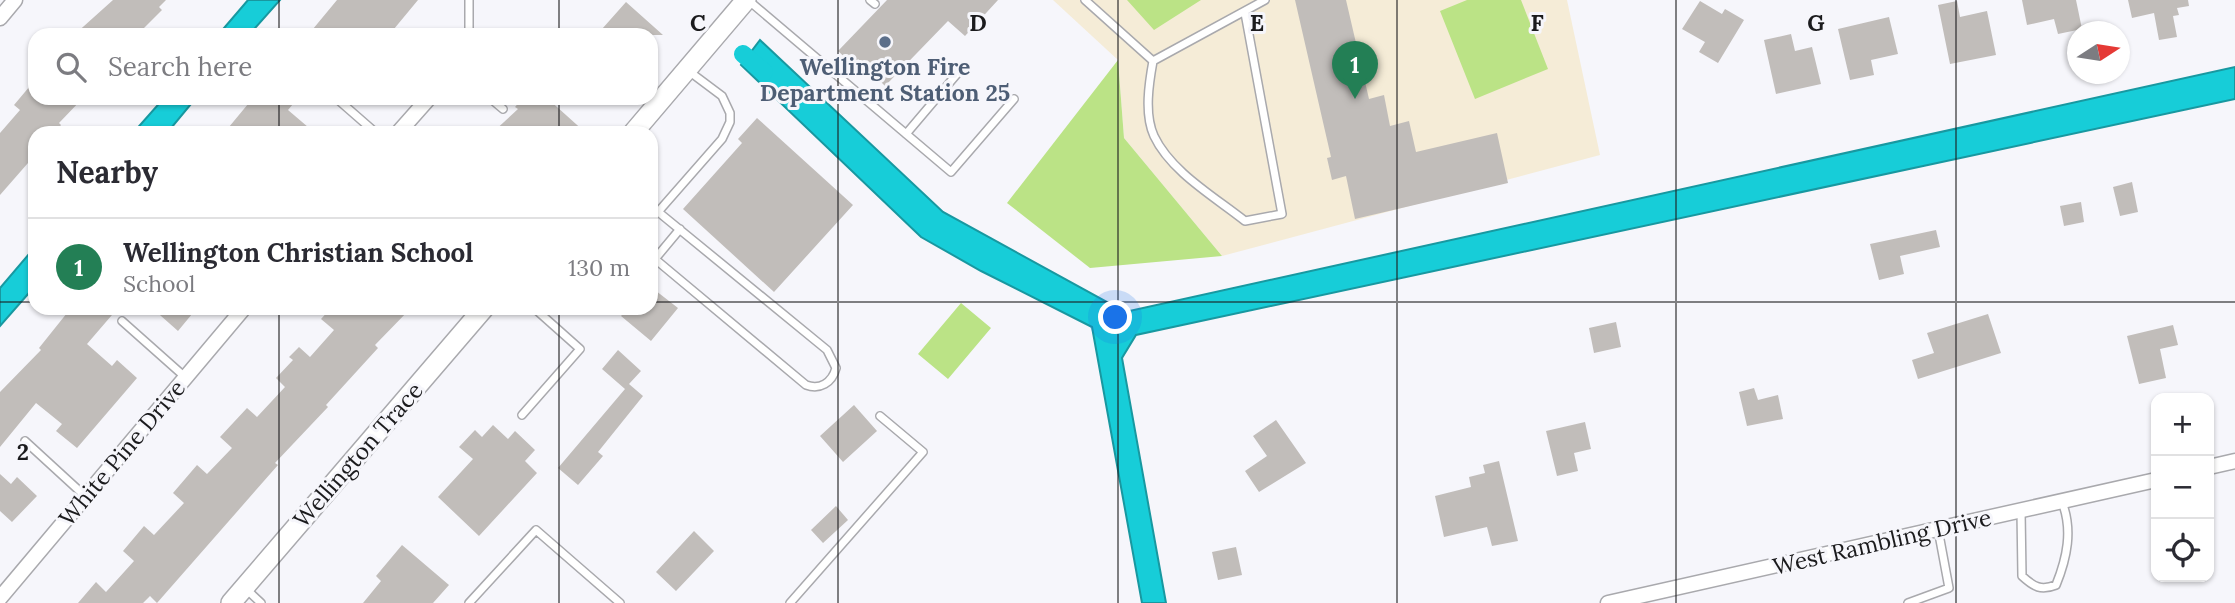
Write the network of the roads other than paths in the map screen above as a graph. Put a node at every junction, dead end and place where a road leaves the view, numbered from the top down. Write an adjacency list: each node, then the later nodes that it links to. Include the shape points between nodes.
1 (15, 0): 7 (street)
2 (469, 0): 8 (lane)
3 (747, 0): 11 (street); 22 (lane)
4 (1085, 0): 9 (lane)
5 (1265, 0): 6 (lane)
6 (1245, 13): 9 (lane); 9 (lane, via 1282,214 1245,221 1176,166 1153,135 1147,90)
7 (0, 18)
8 (469, 28)
9 (1153, 61)
10 (962, 68): 22 (lane)
11 (687, 70): 13 (street); 23 (lane, via 722,96 730,122 722,139)
12 (1014, 99): 22 (lane, via 951,172)
13 (658, 104)
14 (344, 105): 19 (lane)
15 (423, 105): 20 (street)
16 (498, 105): 18 (lane)
17 (657, 105): 21 (street)
18 (503, 109)
19 (368, 126)
20 (404, 126)
21 (639, 126)
22 (906, 134)
23 (658, 212): 24 (lane)
24 (680, 229): 25 (lane); 26 (lane, via 827,350 836,368 830,380 819,387 806,385)
25 (658, 255)
26 (658, 262)
27 (238, 315): 31 (street, White Pine Drive)
28 (478, 315): 42 (street, Wellington Trace)
29 (542, 315): 32 (lane, via 580,349)
30 (122, 321): 31 (lane)
31 (186, 377): 38 (street, White Pine Drive)
32 (523, 415)
33 (880, 416): 48 (lane, via 923,452)
34 (25, 441): 38 (lane)
35 (2235, 461): 36 (street)
36 (2214, 466)
37 (2151, 481): 39 (street, West Rambling Drive)
38 (85, 496): 43 (street, White Pine Drive)
39 (2062, 502): 40 (street, West Rambling Drive); 40 (lane, via 2067,515 2066,556 2056,585 2046,589 2033,587 2022,576)
40 (2021, 511): 41 (street, West Rambling Drive)
41 (1938, 529): 49 (street, West Rambling Drive); 50 (lane, via 1949,588)
42 (244, 588): 44 (street, Wellington Trace); 45 (lane)
43 (0, 598)
44 (232, 603)
45 (261, 603)
46 (469, 603): 47 (lane, via 536,530)
47 (620, 603)
48 (790, 603)
49 (1608, 603)
50 (1908, 603)

